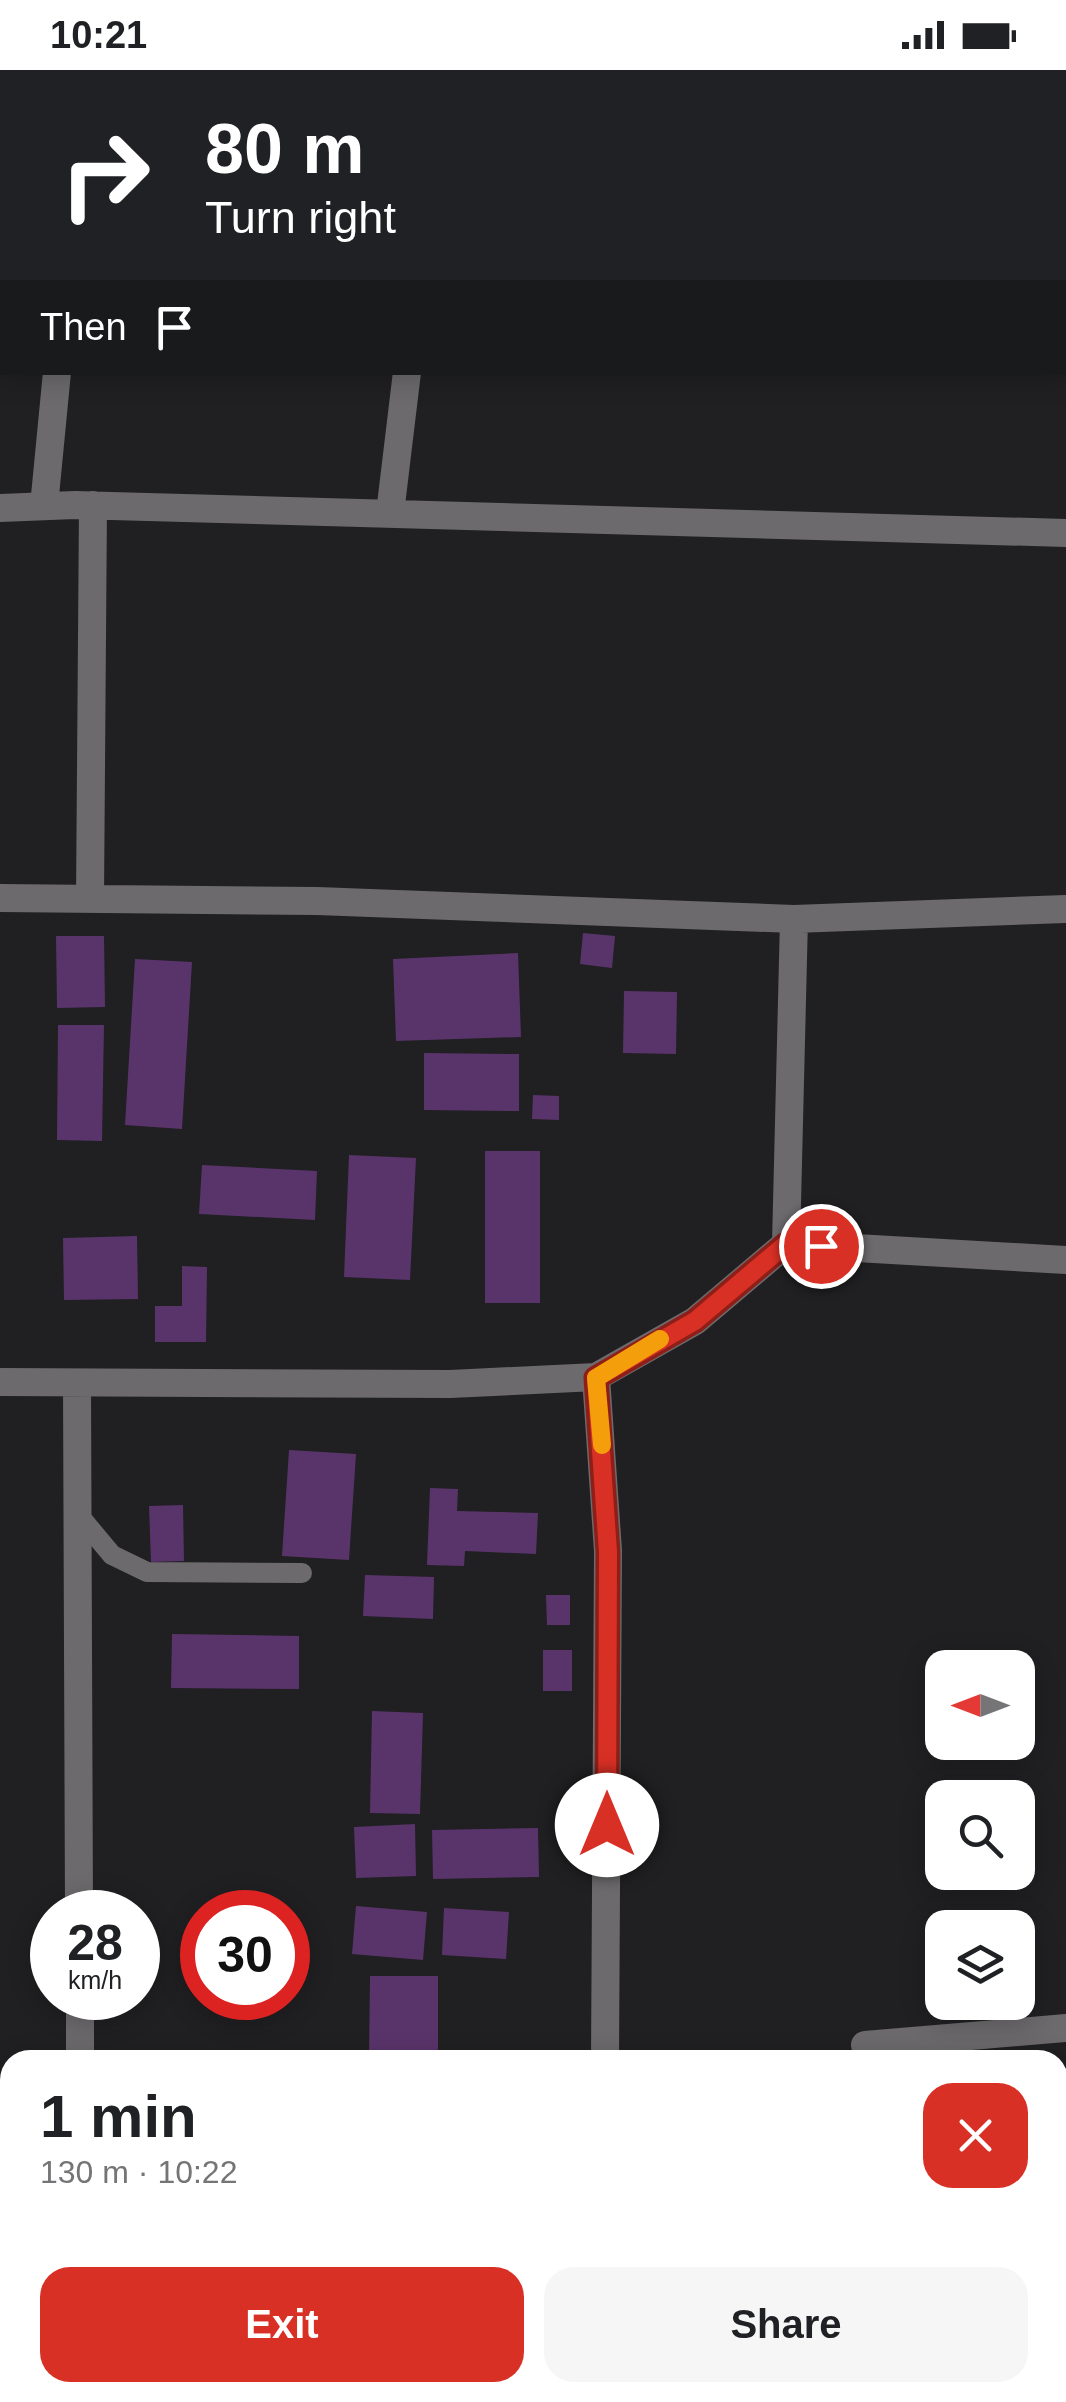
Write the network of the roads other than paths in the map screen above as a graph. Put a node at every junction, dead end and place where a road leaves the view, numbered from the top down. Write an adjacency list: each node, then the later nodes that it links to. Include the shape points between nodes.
1 (57, 375): 4 (street)
2 (407, 375): 6 (street)
3 (93, 505): 4 (street); 6 (street); 9 (street)
4 (44, 506): 5 (street)
5 (0, 508)
6 (390, 513): 7 (street)
7 (1066, 532)
8 (0, 898): 9 (street)
9 (90, 899): 11 (street)
10 (1066, 910): 11 (street)
11 (794, 919): 12 (street)
12 (786, 1244): 13 (street); 14 (street, via 695,1321)
13 (1066, 1260)
14 (596, 1378): 16 (street); 24 (street, via 608,1552)
15 (0, 1382): 16 (street)
16 (77, 1384): 17 (street)
17 (76, 1514): 18 (lane, via 112,1555 147,1572); 19 (street)
18 (302, 1573)
19 (79, 1890)
20 (80, 2020): 23 (street)
21 (1066, 2028): 22 (street)
22 (865, 2044)
23 (80, 2050)
24 (605, 2050)

